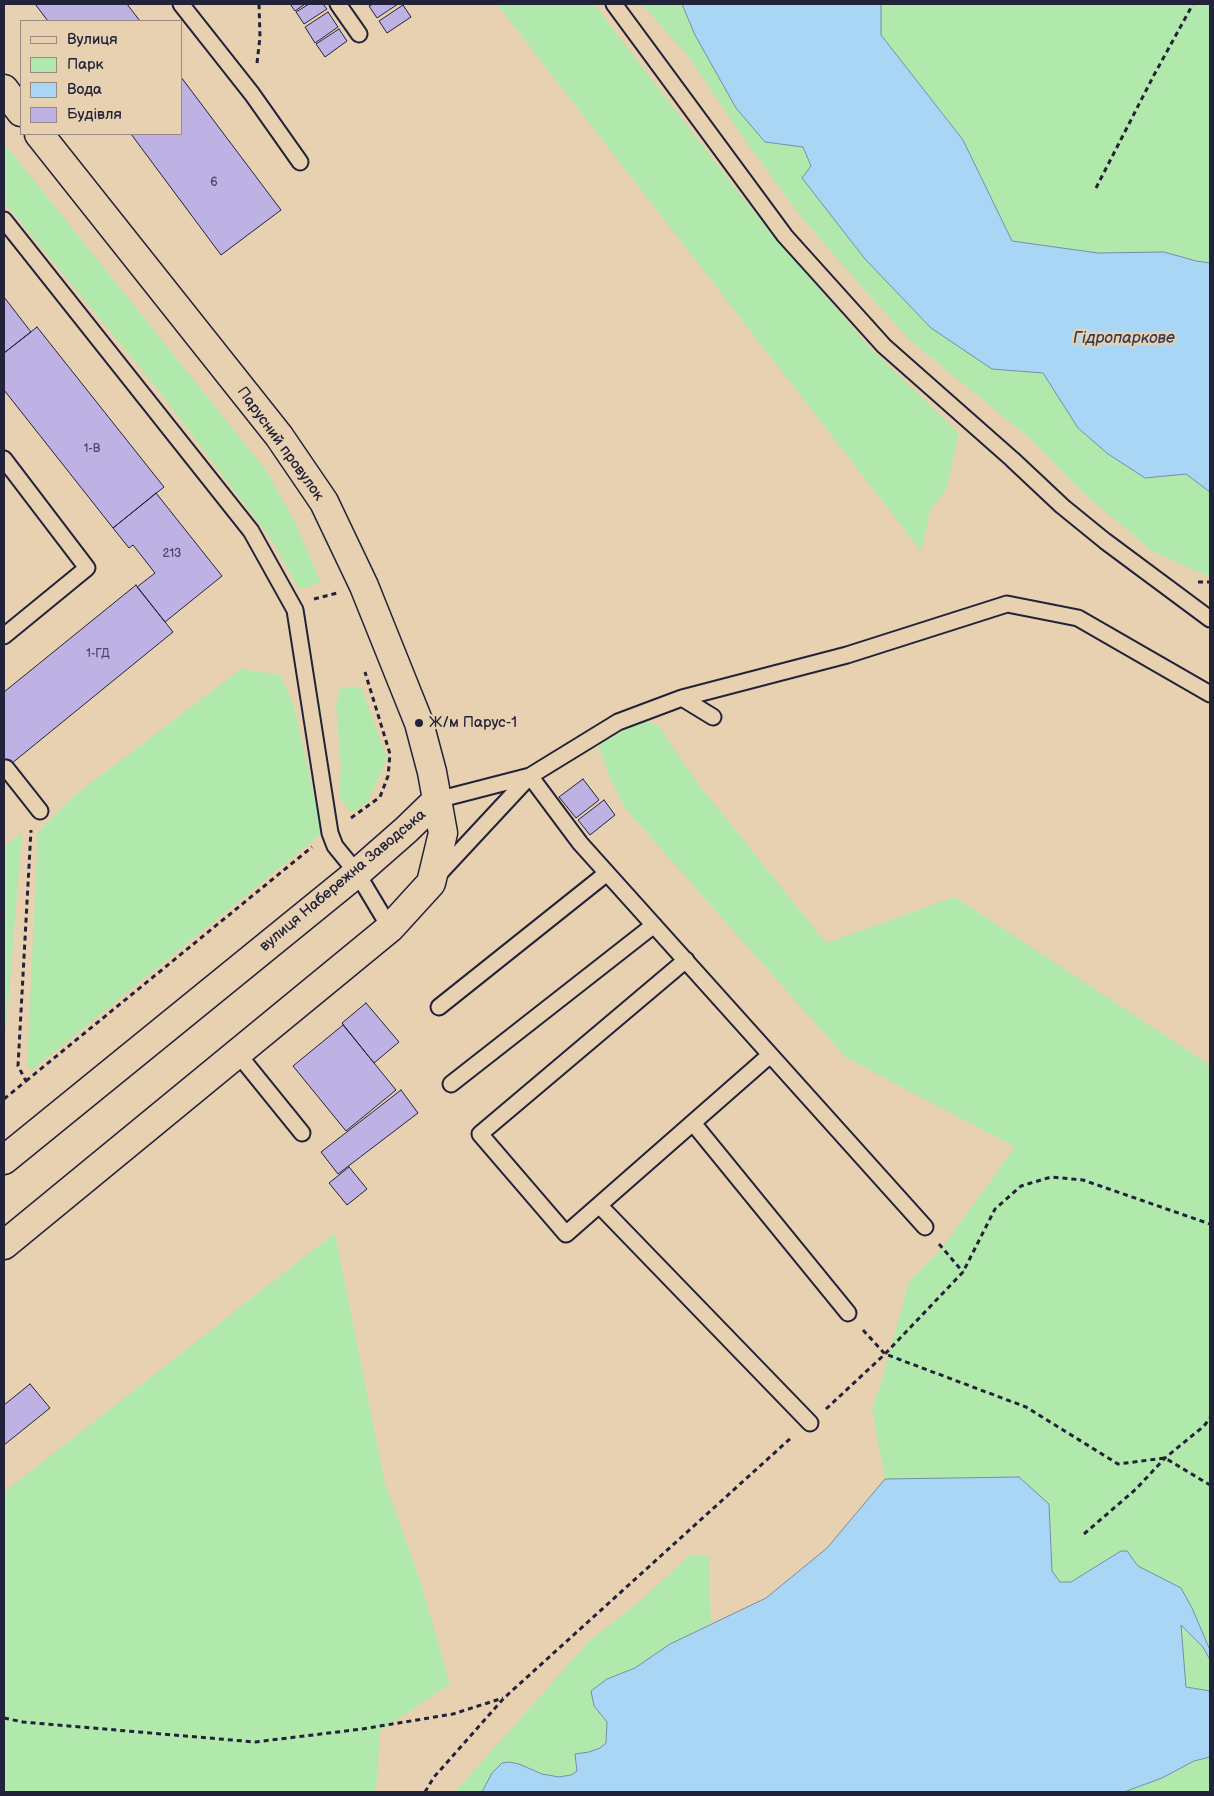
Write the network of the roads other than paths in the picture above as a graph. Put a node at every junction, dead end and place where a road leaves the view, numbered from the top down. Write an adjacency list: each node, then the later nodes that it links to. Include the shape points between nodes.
1 (181, 4): 8 (lane, via 252,94)
2 (338, 4): 4 (lane)
3 (614, 4): 11 (lane, via 785,236 884,346 1062,506)
4 (358, 34)
5 (4, 90): 6 (street)
6 (20, 111)
7 (40, 135): 18 (street, Парусний провулок, via 279,436 324,502 364,586 405,686 427,751)
8 (300, 162)
9 (4, 220): 20 (lane, via 251,531 295,610 330,833 335,846)
10 (4, 458): 12 (lane, via 87,568)
11 (1210, 619)
12 (4, 636)
13 (1210, 694): 14 (lane, via 1078,618 1007,604 848,655)
14 (682, 698): 15 (lane); 17 (lane, via 618,722)
15 (714, 717)
16 (6, 768): 19 (lane)
17 (530, 776): 18 (lane); 21 (lane); 22 (lane)
18 (437, 800): 20 (street, вулиця Набережна Заводська); 22 (street, вулиця Набережна Заводська, via 443,833)
19 (40, 810)
20 (357, 873): 24 (lane); 32 (street, вулиця Набережна Заводська)
21 (607, 873): 23 (lane); 26 (lane)
22 (431, 883): 24 (street, вулиця Набережна Заводська)
23 (654, 925): 25 (lane); 29 (lane)
24 (390, 928): 27 (street, вулиця Набережна Заводська)
25 (686, 960): 28 (lane); 33 (lane, via 480,1134 566,1234)
26 (439, 1007)
27 (238, 1054): 31 (lane); 35 (street, вулиця Набережна Заводська)
28 (770, 1055): 30 (lane); 34 (lane)
29 (451, 1084)
30 (692, 1123): 33 (lane); 36 (lane)
31 (302, 1133)
32 (4, 1160)
33 (599, 1205): 37 (lane)
34 (925, 1227)
35 (4, 1245)
36 (848, 1313)
37 (810, 1423)

